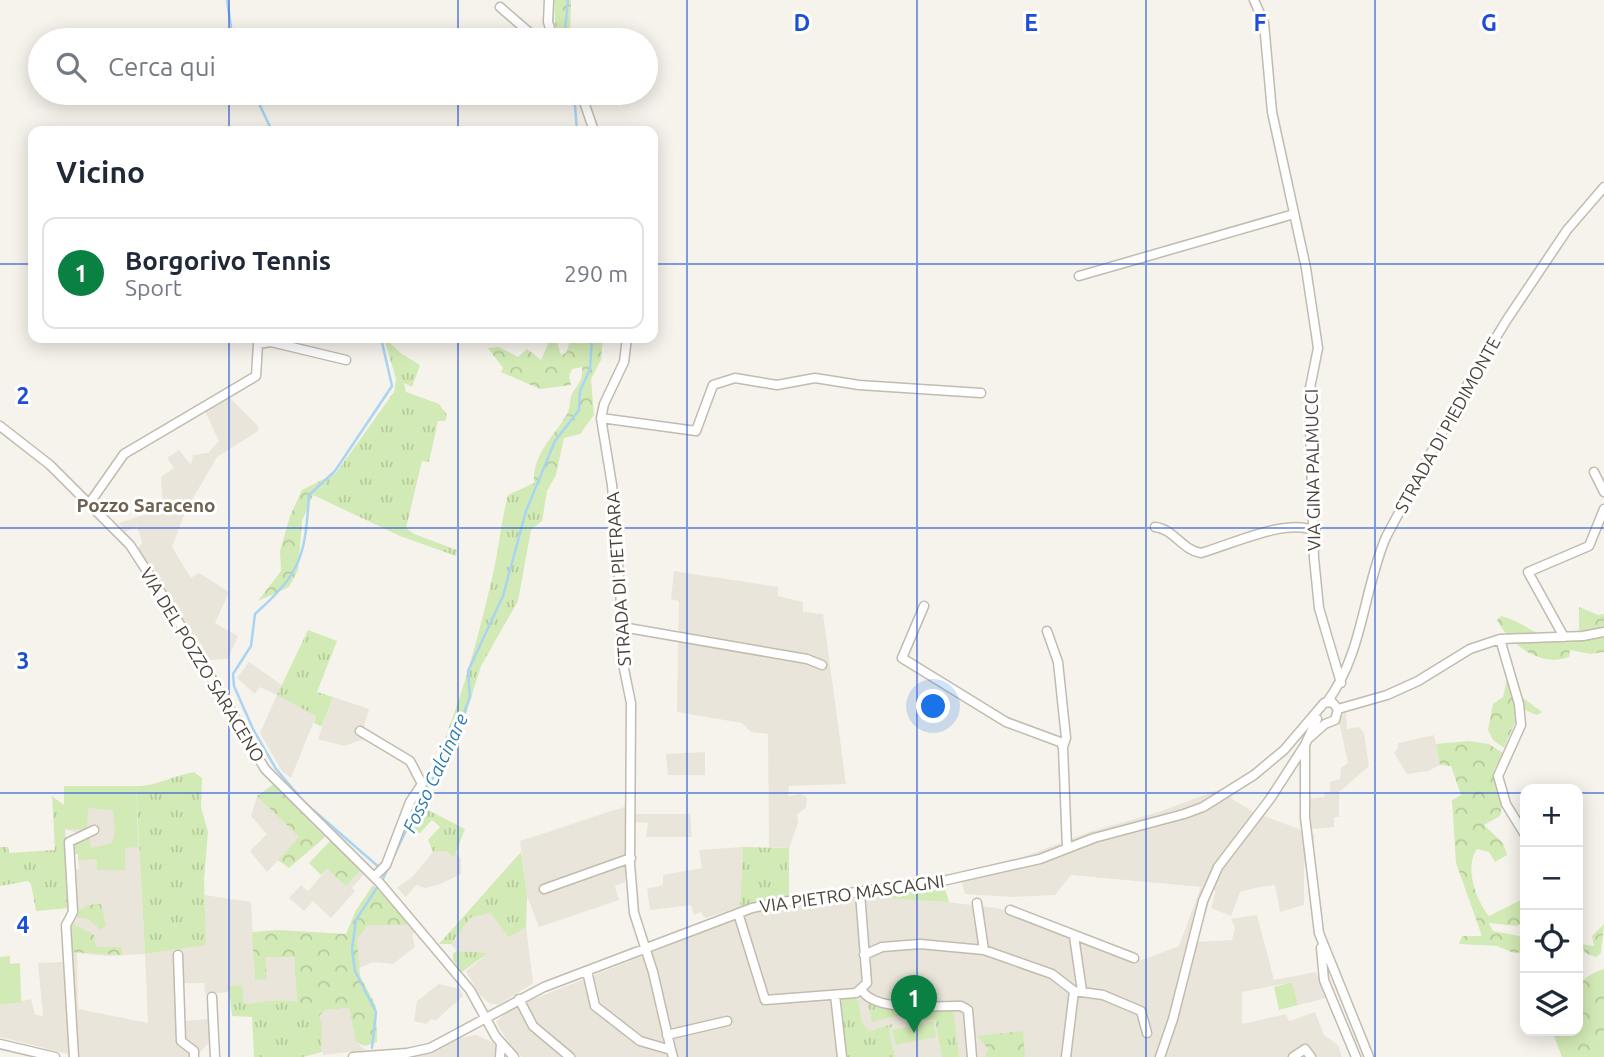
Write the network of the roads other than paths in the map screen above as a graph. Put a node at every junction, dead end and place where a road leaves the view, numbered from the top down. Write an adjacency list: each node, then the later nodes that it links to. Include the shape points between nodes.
1 (549, 0): 5 (street)
2 (1254, 0): 9 (street, VIA GINA PALMUCCI, via 1264,23 1272,112)
3 (500, 7): 4 (street)
4 (524, 28)
5 (550, 28)
6 (585, 105): 7 (street)
7 (592, 126)
8 (1604, 187): 31 (street, STRADA DI PIEDIMONTE, via 1567,230 1500,331 1385,537)
9 (1294, 215): 10 (street); 23 (street, VIA GINA PALMUCCI, via 1318,348 1309,393)
10 (1079, 276)
11 (264, 343): 20 (street, via 258,344 256,376 124,454)
12 (275, 343): 14 (street)
13 (626, 343): 16 (street, STRADA DI PIETRARA, via 624,362)
14 (346, 360)
15 (981, 393): 16 (street, via 859,385 815,377 777,386 735,378 713,385 696,431)
16 (601, 418): 25 (street, STRADA DI PIETRARA, via 612,485)
17 (0, 426): 20 (street, VIA DEL POZZO SARACENO, via 50,465)
18 (1594, 472): 19 (street)
19 (1604, 492)
20 (89, 504): 44 (street, VIA DEL POZZO SARACENO, via 137,555 265,769)
21 (1604, 509): 28 (street, via 1588,546 1528,572)
22 (1155, 527): 23 (street, via 1190,551 1201,553 1298,525)
23 (1316, 532): 31 (street, VIA GINA PALMUCCI, via 1320,608)
24 (924, 606): 39 (street, via 902,658 1006,722)
25 (622, 627): 30 (street); 43 (street, STRADA DI PIETRARA, via 621,654 631,703)
26 (1047, 631): 39 (street, via 1058,662 1066,738)
27 (1604, 632): 28 (street)
28 (1564, 637): 29 (street)
29 (1500, 639): 33 (street, via 1471,649 1387,695); 40 (street, via 1521,725 1498,776 1506,804)
30 (822, 665)
31 (1340, 685): 32 (street, STRADA DI PIEDIMONTE); 33 (street, STRADA DI PIEDIMONTE)
32 (1327, 702): 33 (street); 34 (street, STRADA DI PIEDIMONTE)
33 (1338, 707): 35 (street, via 1335,720)
34 (1317, 716): 35 (street); 37 (street, VIA PIETRO MASCAGNI)
35 (1319, 726): 37 (street, VIA PIETRO MASCAGNI); 38 (street)
36 (360, 730): 44 (street, via 410,761 422,785 410,802 386,864)
37 (1301, 731): 42 (street, VIA PIETRO MASCAGNI, via 1254,775 1202,807)
38 (1307, 742): 51 (street, via 1305,817); 82 (street, via 1218,867 1203,901)
39 (1063, 747): 42 (street)
40 (1520, 827)
41 (94, 830): 72 (street, via 69,842 73,912 66,925)
42 (1067, 848): 46 (street, VIA PIETRO MASCAGNI, via 1040,859 947,880)
43 (631, 858): 45 (street); 52 (street, STRADA DI PIETRARA, via 634,913)
44 (374, 877): 63 (street, VIA DEL POZZO SARACENO, via 470,990)
45 (544, 889)
46 (860, 893): 49 (street, VIA PIETRO MASCAGNI, via 781,902); 54 (street)
47 (977, 903): 53 (street)
48 (1010, 910): 50 (street)
49 (738, 913): 52 (street, VIA PIETRO MASCAGNI); 60 (street, via 765,1000)
50 (1074, 936): 56 (street); 59 (street)
51 (1322, 945): 85 (street, via 1324,980); 86 (street)
52 (645, 950): 57 (street, VIA PIETRO MASCAGNI); 66 (street, STRADA DI PIETRARA)
53 (984, 950): 54 (street, via 920,944 882,947); 59 (street, via 1052,974)
54 (864, 955): 58 (street, via 867,983)
55 (178, 956): 73 (street, via 181,1041 194,1051)
56 (1134, 958)
57 (587, 971): 62 (street, VIA PIETRO MASCAGNI); 70 (street, via 595,1006 640,1041)
58 (862, 990): 60 (street); 80 (street, via 879,1003 968,1010)
59 (1078, 991): 65 (street, via 1103,995 1141,1011); 81 (street)
60 (835, 995): 79 (street)
61 (212, 997): 74 (street)
62 (519, 999): 63 (street, VIA PIETRO MASCAGNI); 78 (street, via 533,1026)
63 (486, 1016): 67 (street, VIA DEL POZZO SARACENO); 69 (street, VIA PIETRO MASCAGNI)
64 (727, 1021): 66 (street)
65 (1147, 1033)
66 (667, 1035): 70 (street, STRADA DI PIETRARA)
67 (501, 1043): 76 (street); 77 (street, VIA DEL POZZO SARACENO)
68 (0, 1044): 71 (street)
69 (417, 1054): 75 (street, VIA PIETRO MASCAGNI)
70 (672, 1054)
71 (55, 1057)
72 (74, 1057)
73 (194, 1057)
74 (215, 1057)
75 (353, 1057)
76 (500, 1057)
77 (514, 1057)
78 (569, 1057)
79 (842, 1057)
80 (972, 1057)
81 (1066, 1057)
82 (1160, 1057)
83 (1293, 1057): 84 (street, via 1305,1049)
84 (1311, 1057)
85 (1356, 1057)
86 (1369, 1057)

